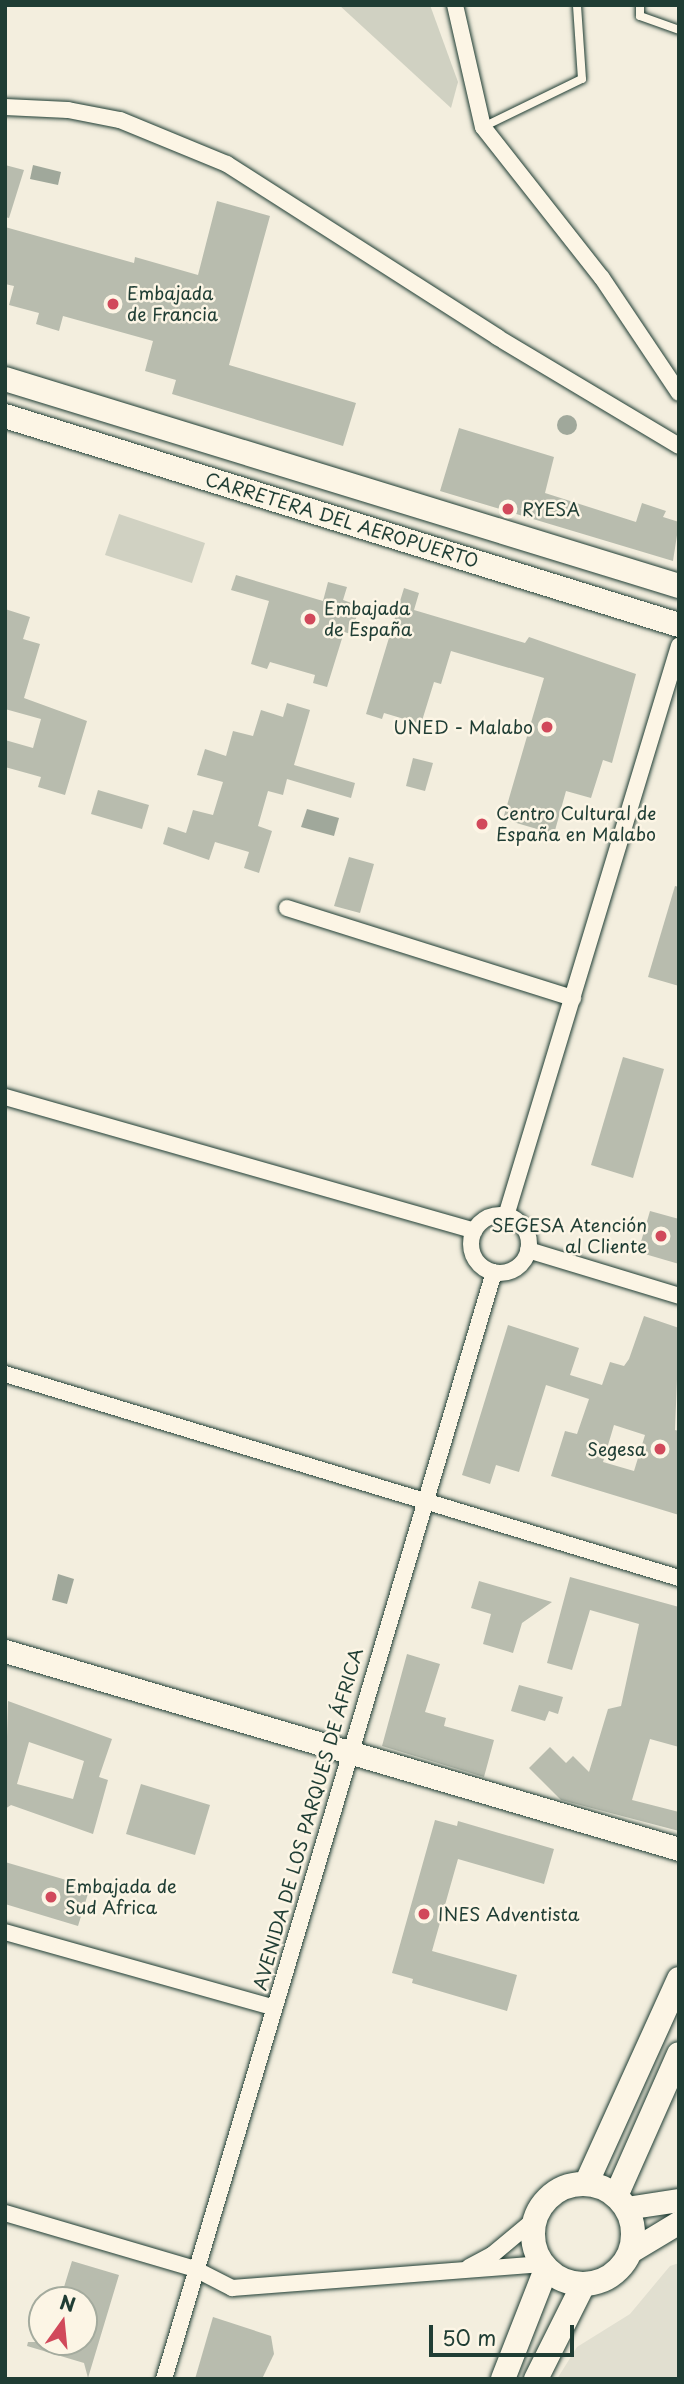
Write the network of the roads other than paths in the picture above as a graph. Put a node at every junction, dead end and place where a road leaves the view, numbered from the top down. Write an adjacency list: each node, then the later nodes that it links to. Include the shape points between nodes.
1 (455, 5): 6 (street)
2 (577, 5): 6 (lane, via 582,79)
3 (640, 5): 4 (lane, via 640,16)
4 (679, 30)
5 (5, 107): 10 (street, via 68,110 120,120 227,164 496,337)
6 (483, 127): 8 (street, via 602,278)
7 (5, 379): 11 (main road, CARRETERA DEL AEROPUERTO)
8 (679, 393)
9 (5, 416): 12 (main road, CARRETERA DEL AEROPUERTO)
10 (679, 446)
11 (679, 586)
12 (679, 625)
13 (679, 646): 15 (street)
14 (287, 908): 15 (street)
15 (573, 998): 17 (street)
16 (5, 1097): 18 (street)
17 (506, 1216): 18 (street, via 487,1218); 19 (street, via 522,1226)
18 (474, 1231): 20 (street, via 474,1256)
19 (528, 1250): 20 (street, via 518,1266); 21 (street)
20 (494, 1272): 23 (street, AVENIDA DE LOS PARQUES DE ÁFRICA)
21 (679, 1296)
22 (5, 1374): 23 (street)
23 (423, 1502): 24 (street); 26 (street, AVENIDA DE LOS PARQUES DE ÁFRICA)
24 (679, 1578)
25 (5, 1651): 26 (street)
26 (348, 1753): 27 (street); 30 (street, AVENIDA DE LOS PARQUES DE ÁFRICA)
27 (679, 1849)
28 (5, 1932): 30 (street)
29 (679, 1979): 32 (main road)
30 (272, 2007): 41 (street, AVENIDA DE LOS PARQUES DE ÁFRICA)
31 (679, 2054): 34 (main road)
32 (586, 2184): 34 (main road); 36 (main road, via 560,2190 540,2207)
33 (679, 2200): 34 (street)
34 (621, 2202): 38 (main road, via 632,2222)
35 (5, 2213): 41 (street)
36 (535, 2219): 39 (street, via 492,2255); 40 (main road, via 533,2243)
37 (679, 2222): 38 (street)
38 (631, 2250): 42 (main road, via 613,2276)
39 (469, 2267): 40 (street); 41 (street, via 250,2289 219,2284)
40 (544, 2267): 42 (main road, via 557,2278); 44 (main road)
41 (195, 2269): 43 (street, AVENIDA DE LOS PARQUES DE ÁFRICA)
42 (583, 2285): 45 (main road)
43 (164, 2379)
44 (503, 2379)
45 (537, 2379)

